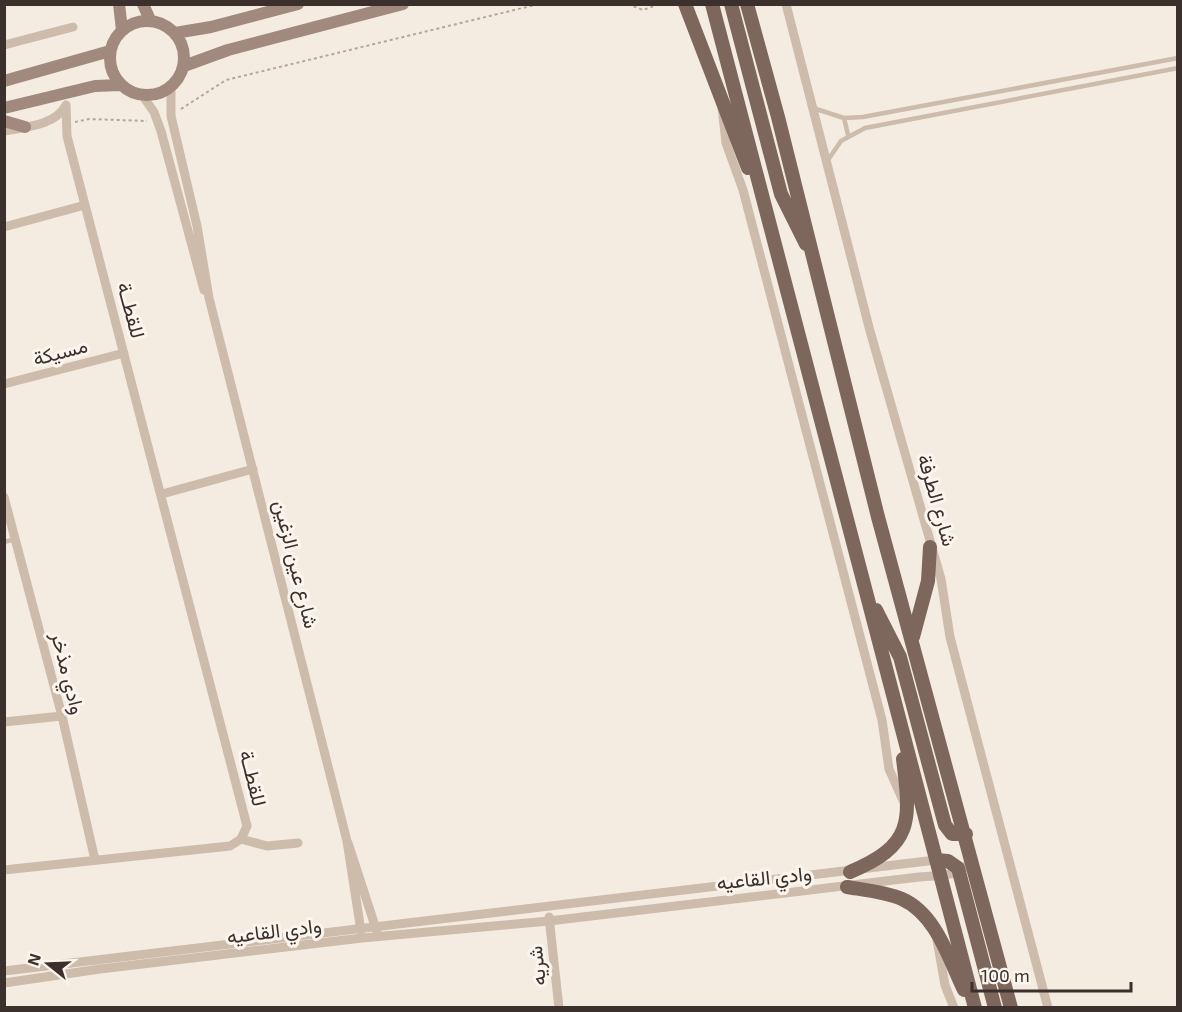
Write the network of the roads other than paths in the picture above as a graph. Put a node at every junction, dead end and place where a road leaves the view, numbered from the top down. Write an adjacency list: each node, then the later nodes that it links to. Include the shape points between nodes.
1 (119, 4): 12 (street)
2 (143, 4): 10 (street)
3 (298, 4): 13 (street)
4 (403, 4): 17 (street, via 228,50)
5 (685, 4): 25 (main road)
6 (712, 4): 36 (main road)
7 (731, 4): 39 (main road, via 781,194)
8 (747, 4): 39 (main road)
9 (786, 4): 27 (street, شارع الطرفة)
10 (150, 20): 12 (street, via 135,22); 13 (street)
11 (73, 27): 14 (street)
12 (122, 30): 15 (street)
13 (175, 33): 17 (street, via 184,50)
14 (4, 45)
15 (110, 51): 19 (street); 20 (street, via 111,70)
16 (1178, 58): 28 (lane, via 863,117)
17 (183, 66): 21 (street)
18 (1178, 68): 33 (lane, via 865,128)
19 (4, 81)
20 (121, 85): 22 (street); 23 (street)
21 (171, 87): 23 (street, via 157,94); 40 (street, شارع عين الزغين, via 171,116 199,235)
22 (71, 92): 24 (street); 26 (street)
23 (142, 95): 40 (street, شارع عين الزغين, via 157,119)
24 (66, 105): 29 (street); 34 (street, للقطــة)
25 (722, 105): 36 (main road); 54 (street, via 724,136 743,190 882,720 889,769)
26 (4, 108)
27 (813, 108): 28 (lane); 35 (street, شارع الطرفة)
28 (844, 117): 33 (lane)
29 (52, 119): 31 (street); 34 (street, للقطــة)
30 (4, 121): 31 (street)
31 (25, 127): 32 (street)
32 (4, 131)
33 (848, 135): 35 (lane, via 835,148)
34 (67, 136): 37 (street, للقطــة)
35 (827, 165): 48 (street, شارع الطرفة)
36 (762, 196): 49 (main road)
37 (85, 205): 38 (street); 41 (street, للقطــة)
38 (4, 227)
39 (813, 256): 50 (main road)
40 (208, 298): 43 (street, شارع عين الزغين)
41 (124, 353): 42 (street, مسيكة); 44 (street, للقطــة)
42 (4, 384)
43 (253, 469): 44 (street); 57 (street, شارع عين الزغين)
44 (162, 494): 56 (street, للقطــة, via 244,808 247,826)
45 (4, 496): 46 (street, وادي مذخر)
46 (16, 539): 47 (lane); 52 (street, وادي مذخر)
47 (4, 542)
48 (930, 547): 50 (main road, via 928,581); 81 (street, شارع الطرفة)
49 (868, 598): 51 (main road); 55 (main road, via 900,657 945,825 952,834)
50 (913, 639): 55 (main road)
51 (898, 715): 54 (main road); 61 (main road)
52 (62, 716): 53 (street); 60 (street, وادي مذخر)
53 (4, 722)
54 (906, 807): 63 (main road, via 904,826 893,848 878,860)
55 (966, 834): 59 (main road)
56 (241, 839): 58 (street, via 267,846); 60 (street, via 230,846)
57 (347, 841): 69 (street, شارع عين الزغين); 70 (street, شارع عين الزغين)
58 (298, 843)
59 (971, 853): 64 (street, via 968,866); 80 (main road)
60 (95, 860): 62 (street)
61 (936, 860): 63 (street, وادي القاعيه); 64 (main road, via 950,861); 65 (main road)
62 (4, 870)
63 (850, 872): 67 (street, وادي القاعيه)
64 (959, 872): 65 (street, وادي القاعيه); 79 (main road)
65 (940, 874): 66 (street, وادي القاعيه); 78 (main road)
66 (847, 886): 68 (street, وادي القاعيه); 71 (main road, via 904,900 922,913)
67 (547, 908): 68 (street); 69 (street, وادي القاعيه)
68 (549, 921): 72 (street, وادي القاعيه); 76 (street, شريه)
69 (375, 926): 70 (street, وادي القاعيه); 72 (street, شارع عين الزغين)
70 (361, 927): 73 (street, شارع عين الزغين); 74 (street, وادي القاعيه)
71 (937, 934): 77 (street, via 945,985); 78 (main road)
72 (378, 937): 73 (street, وادي القاعيه)
73 (362, 938): 75 (street, وادي القاعيه)
74 (4, 971)
75 (4, 983)
76 (559, 1008)
77 (954, 1008)
78 (974, 1008)
79 (995, 1008)
80 (1011, 1008)
81 (1048, 1008)

